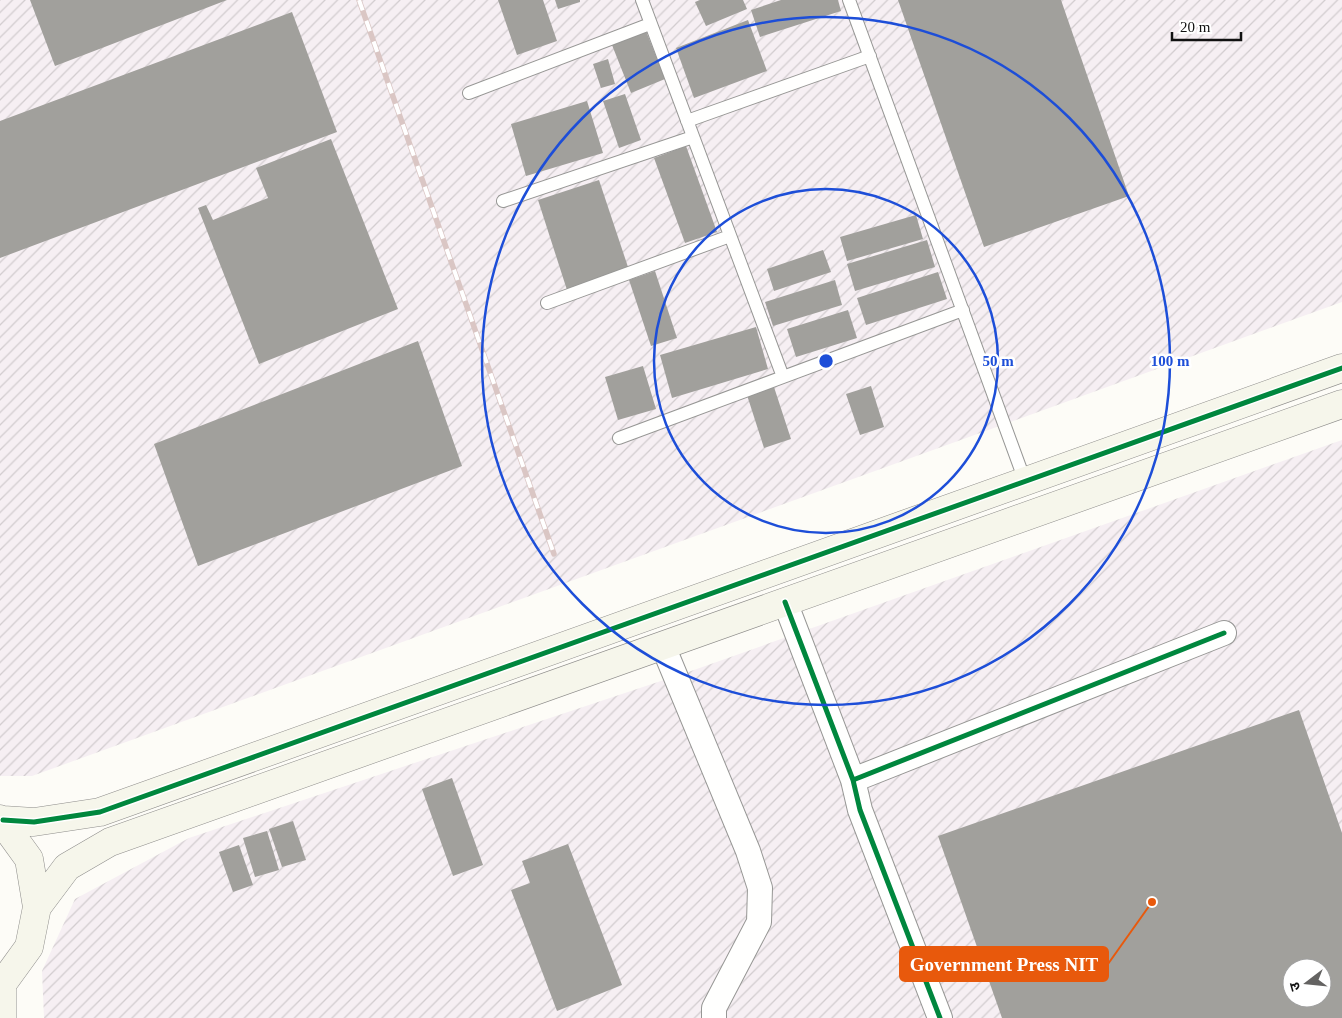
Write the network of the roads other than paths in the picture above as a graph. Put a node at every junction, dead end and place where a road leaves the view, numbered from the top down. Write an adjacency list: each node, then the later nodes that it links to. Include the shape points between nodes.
1 (642, 0): 3 (lane)
2 (849, 0): 4 (lane)
3 (650, 24): 5 (lane); 6 (lane)
4 (870, 56): 6 (lane); 11 (lane)
5 (470, 93)
6 (687, 121): 7 (lane)
7 (693, 137): 8 (lane); 9 (lane)
8 (503, 201)
9 (730, 236): 10 (lane); 13 (lane)
10 (547, 303)
11 (963, 310): 13 (lane); 16 (lane)
12 (1342, 368): 16 (street)
13 (783, 377): 15 (lane)
14 (1342, 404): 17 (street)
15 (619, 438)
16 (1025, 481): 21 (street, via 100,812 34,822)
17 (785, 602): 19 (street); 20 (street)
18 (1224, 633): 20 (street)
19 (664, 646): 22 (street, via 110,842 67,867); 25 (street, via 760,888 759,922 714,1008)
20 (853, 780): 26 (street, via 860,810)
21 (1, 819): 22 (street, via 29,859)
22 (37, 907): 23 (street, via 28,947)
23 (1, 987): 24 (street)
24 (2, 1018)
25 (714, 1018)
26 (940, 1018)

